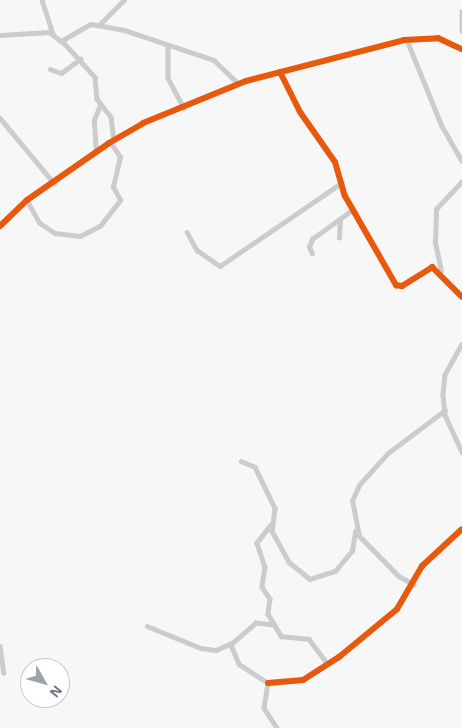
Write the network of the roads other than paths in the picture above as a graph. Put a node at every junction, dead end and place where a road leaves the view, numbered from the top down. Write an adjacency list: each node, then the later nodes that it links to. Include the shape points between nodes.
1 (42, 0): 7 (street)
2 (124, 0): 4 (street)
3 (462, 11): 5 (street)
4 (99, 25): 9 (street); 10 (street)
5 (462, 31)
6 (0, 35): 7 (street)
7 (53, 35): 9 (street)
8 (407, 40): 11 (street, via 438,38); 14 (street); 21 (street, via 442,126)
9 (61, 41): 12 (street)
10 (168, 46): 15 (street, via 214,60); 17 (street, via 168,78)
11 (462, 49)
12 (80, 59): 13 (street, via 61,73); 16 (street, via 95,77)
13 (50, 69)
14 (280, 72): 15 (street); 24 (street, via 300,112 335,162)
15 (240, 84): 17 (street)
16 (100, 105): 19 (street, via 110,117); 20 (street, via 94,120)
17 (184, 108): 19 (street)
18 (0, 118): 23 (street)
19 (112, 141): 20 (street); 25 (street, via 120,157 113,187 120,200 100,226 80,236 55,233 40,223)
20 (96, 152): 23 (street)
21 (462, 161)
22 (462, 181): 32 (street, via 436,209 435,242)
23 (54, 183): 25 (street)
24 (341, 183): 26 (street); 29 (street, via 220,266 197,250)
25 (27, 200): 28 (street)
26 (352, 210): 27 (street); 32 (street, via 397,286 426,268)
27 (340, 220): 30 (street); 31 (street, via 310,242)
28 (0, 226)
29 (187, 232)
30 (339, 238)
31 (312, 254)
32 (441, 271): 33 (street)
33 (462, 297)
34 (462, 344): 35 (street, via 445,374)
35 (445, 410): 36 (street); 40 (street, via 388,453 359,484 351,508)
36 (462, 452)
37 (240, 461): 38 (street, via 255,467 275,508)
38 (271, 525): 40 (street, via 289,562 312,580 330,575 344,561 354,547); 42 (street, via 257,543 265,567 262,587 270,599 268,614)
39 (462, 529): 41 (street, via 422,566)
40 (355, 530): 41 (street, via 398,576)
41 (414, 585): 46 (street, via 397,609)
42 (273, 625): 44 (street, via 256,623); 46 (street, via 286,639 311,641)
43 (147, 626): 44 (street, via 201,648 216,650)
44 (232, 643): 48 (street, via 239,664)
45 (0, 646): 47 (street)
46 (327, 663): 48 (street, via 303,680)
47 (4, 673)
48 (268, 683): 49 (street, via 264,708)
49 (277, 728)

